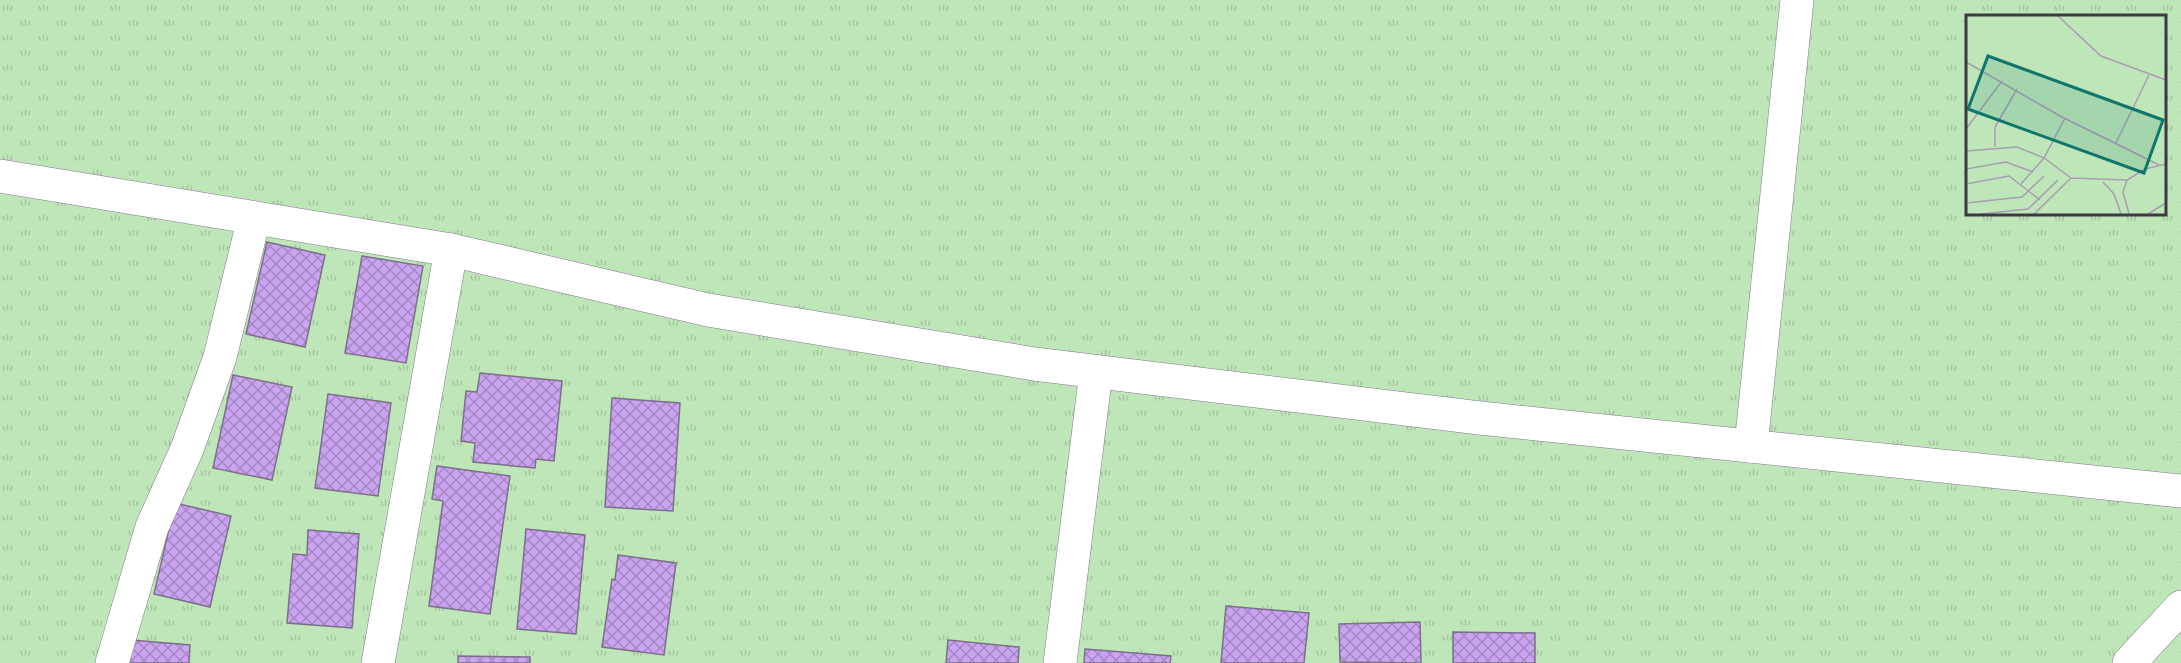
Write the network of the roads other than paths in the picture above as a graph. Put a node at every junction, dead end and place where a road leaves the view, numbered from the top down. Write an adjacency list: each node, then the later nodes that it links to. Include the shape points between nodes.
1 (1797, 0): 6 (street)
2 (0, 176): 3 (street)
3 (254, 218): 4 (street); 9 (street, via 220,357 187,448 152,527)
4 (451, 250): 5 (street, via 708,310); 10 (street)
5 (1096, 372): 6 (street); 11 (street)
6 (1751, 446): 7 (street)
7 (2181, 491)
8 (2181, 607): 12 (street)
9 (112, 663)
10 (378, 663)
11 (1060, 663)
12 (2129, 663)

